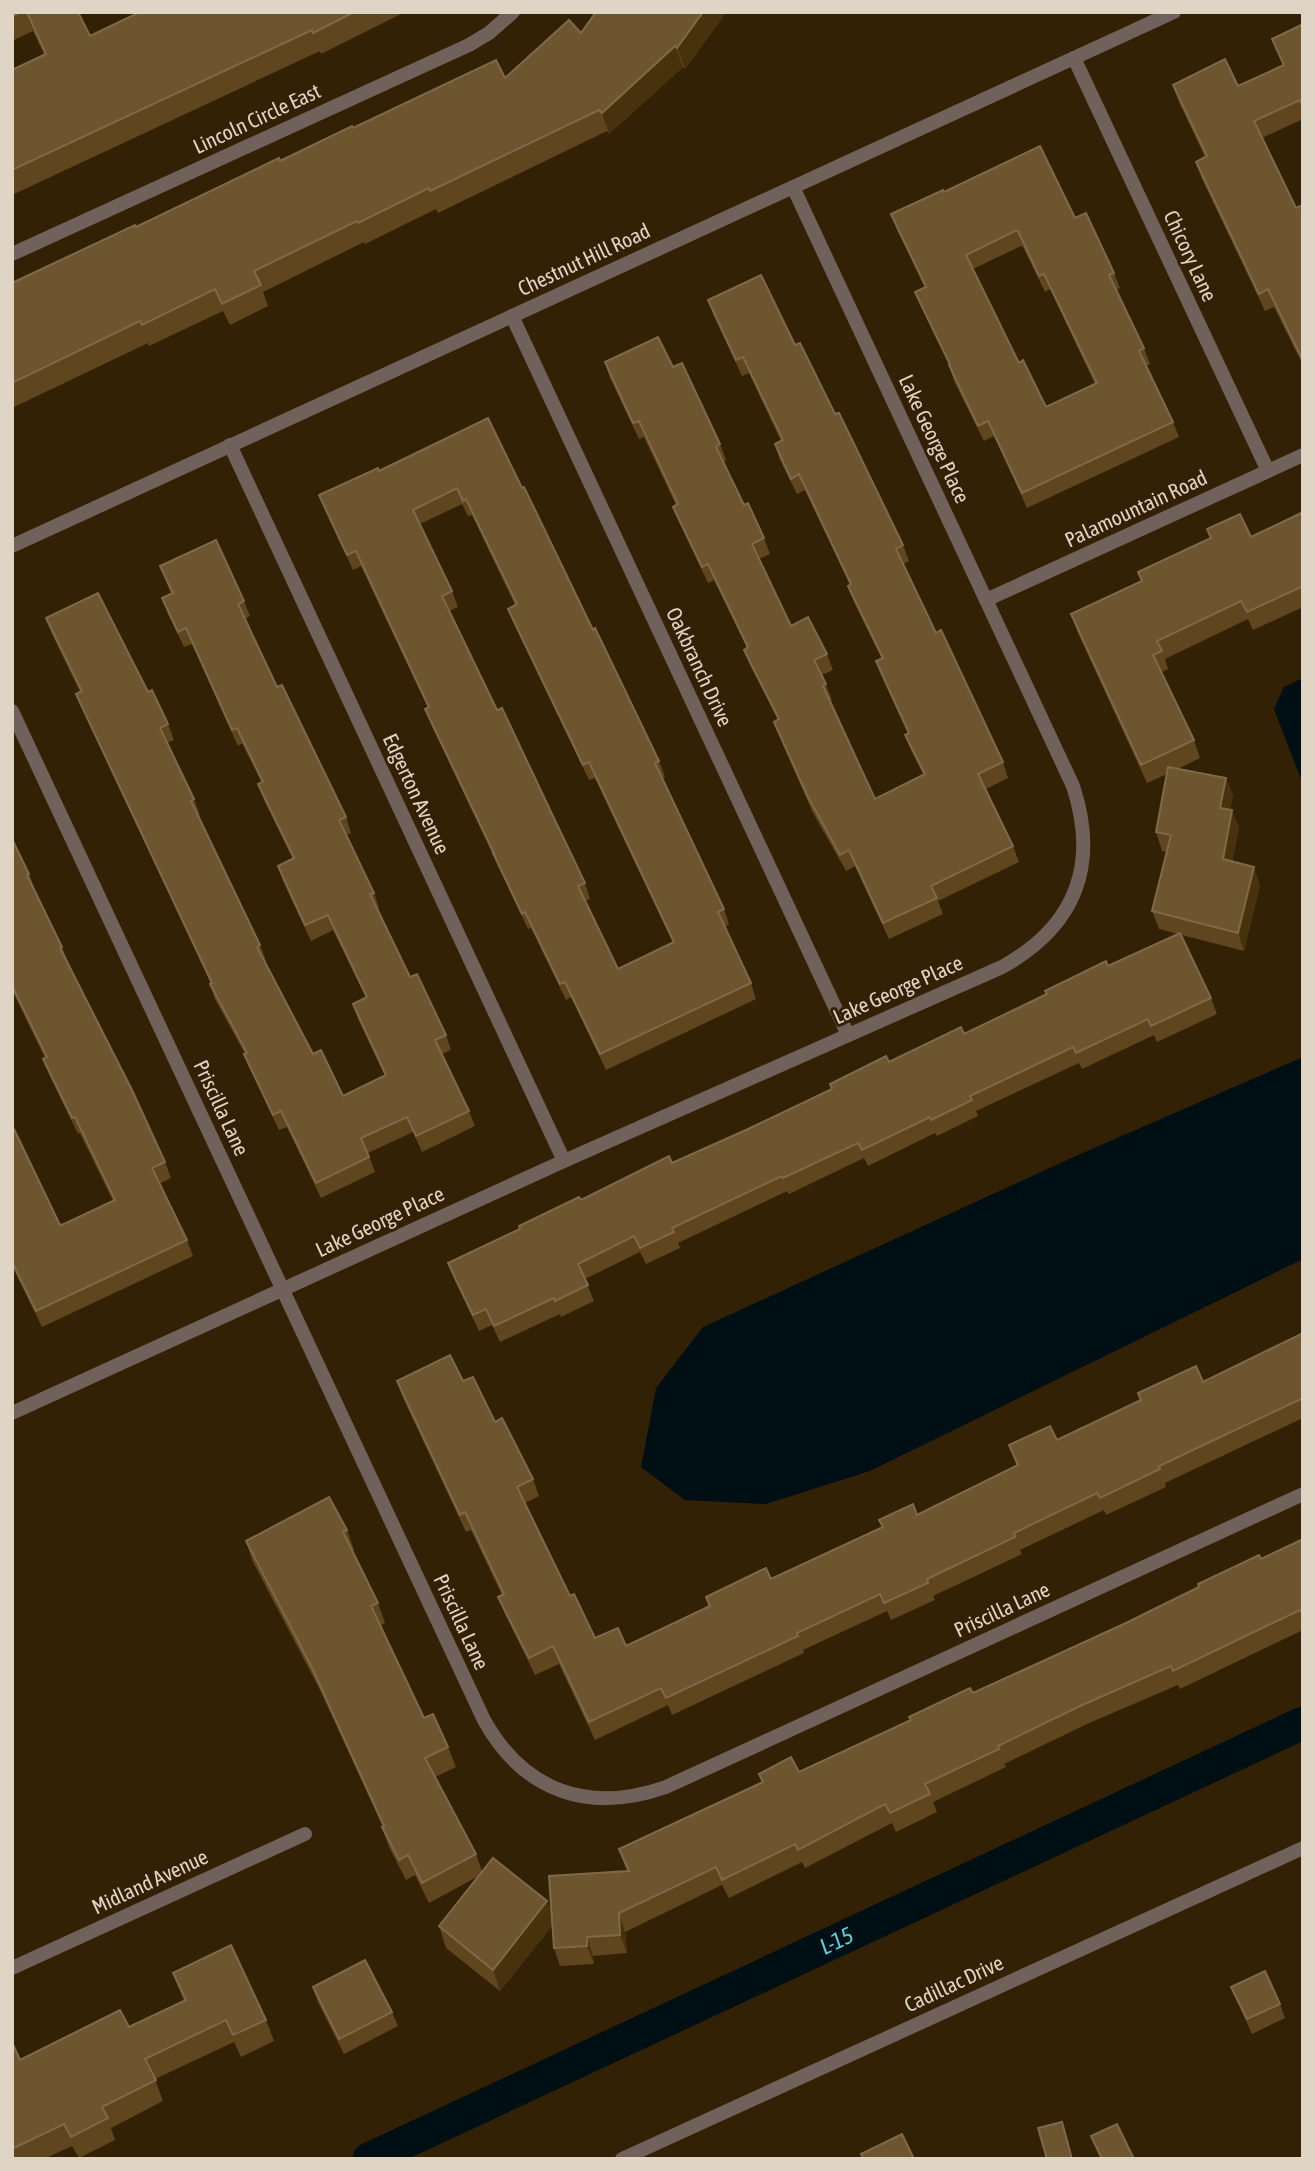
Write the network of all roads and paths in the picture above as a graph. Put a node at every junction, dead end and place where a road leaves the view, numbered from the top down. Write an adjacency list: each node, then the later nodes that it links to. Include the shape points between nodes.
1 (513, 12): 5 (street, Lincoln Circle East, via 469,45)
2 (1174, 12): 3 (street, Chestnut Hill Road)
3 (1074, 58): 4 (street, Chestnut Hill Road); 9 (street, Chicory Lane)
4 (793, 187): 6 (street, Chestnut Hill Road); 11 (street, Lake George Place)
5 (12, 254)
6 (512, 316): 7 (street, Chestnut Hill Road); 13 (street, Oakbranch Drive)
7 (230, 446): 10 (street, Chestnut Hill Road); 14 (street, Edgerton Avenue)
8 (1303, 455): 9 (street, Palamountain Road)
9 (1268, 471): 11 (street, Palamountain Road)
10 (12, 546)
11 (986, 600): 13 (street, Lake George Place, via 1081,808 1084,856 1079,879 1058,922 1024,955)
12 (12, 711): 15 (street, Priscilla Lane)
13 (848, 1035): 14 (street, Lake George Place)
14 (564, 1161): 15 (street, Lake George Place)
15 (283, 1289): 16 (street, Lake George Place); 17 (street, Priscilla Lane, via 496,1741 530,1775 573,1795 620,1799 666,1787)
16 (12, 1413)
17 (1303, 1494)
18 (305, 1834): 20 (street, Midland Avenue)
19 (1303, 1848): 21 (street, Cadillac Drive)
20 (12, 1968)
21 (622, 2159)

